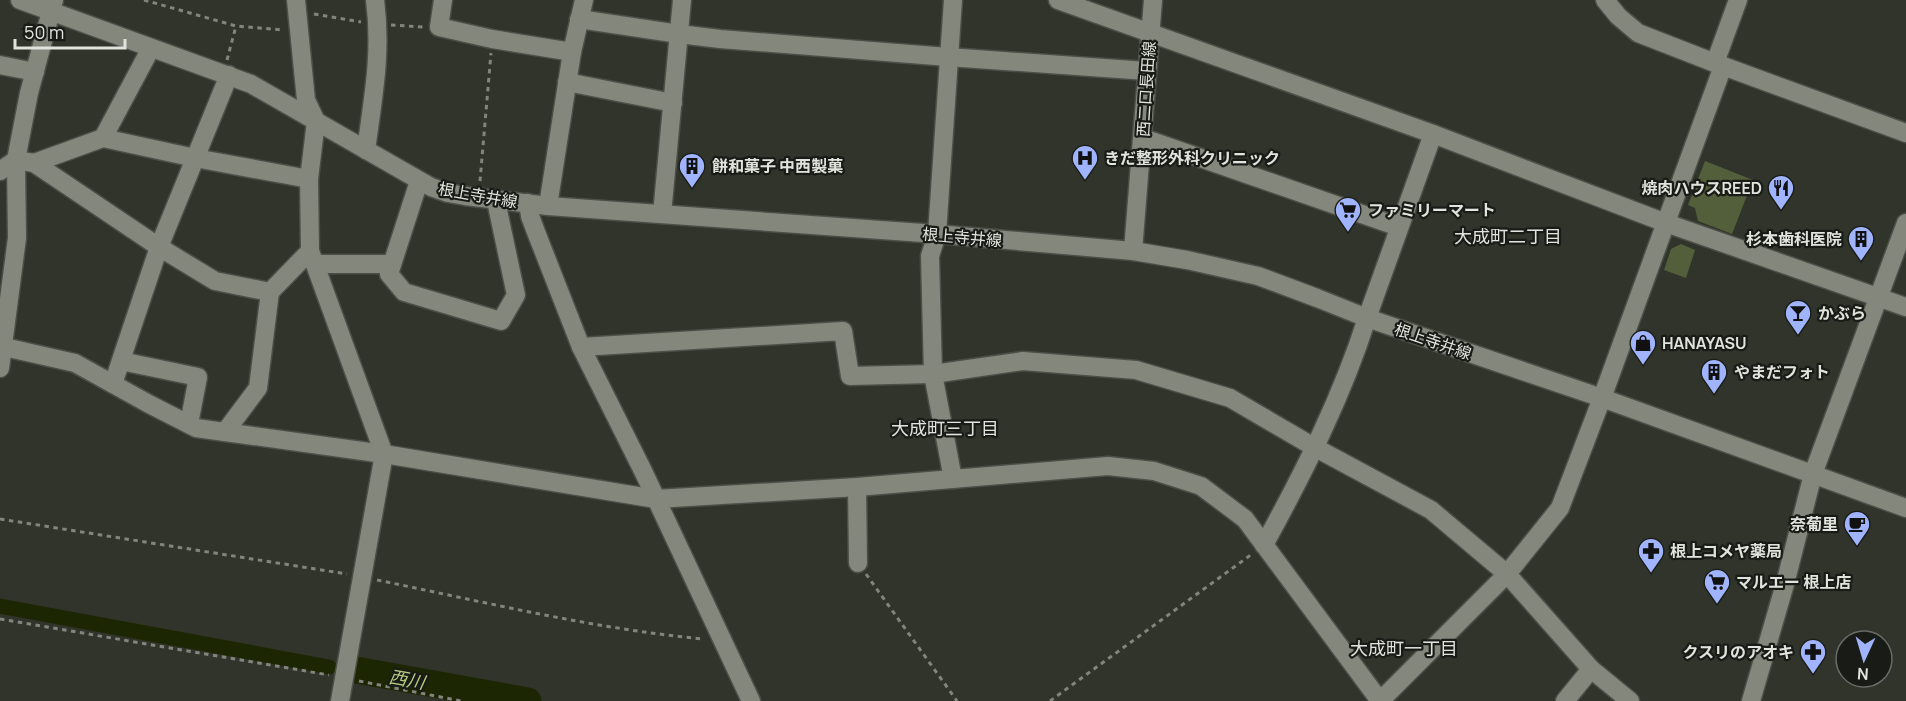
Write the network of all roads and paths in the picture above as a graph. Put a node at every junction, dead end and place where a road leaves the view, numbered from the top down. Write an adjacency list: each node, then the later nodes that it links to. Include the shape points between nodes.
1 (20, 0): 13 (street, 根上寺井線)
2 (144, 0): 15 (path)
3 (296, 0): 16 (street)
4 (375, 0): 35 (street, via 378,65)
5 (443, 0): 19 (street, via 439,27)
6 (584, 0): 14 (street)
7 (682, 0): 18 (street)
8 (953, 0): 22 (street)
9 (1058, 0): 17 (street)
10 (1153, 0): 17 (street, 西二口長田線)
11 (1605, 0): 24 (street, via 1638,33)
12 (1738, 0): 24 (street)
13 (53, 6): 20 (street, 根上寺井線); 26 (street)
14 (579, 19): 18 (street); 21 (street)
15 (236, 26): 16 (path); 27 (path)
16 (300, 32): 30 (street, via 306,100)
17 (1150, 32): 25 (street, 西二口長田線); 32 (street)
18 (679, 34): 22 (street); 29 (street)
19 (492, 39): 21 (street); 41 (path)
20 (151, 48): 27 (street, 根上寺井線); 33 (street)
21 (572, 52): 28 (street)
22 (948, 57): 25 (street); 49 (street)
23 (0, 65): 26 (street)
24 (1719, 65): 31 (street); 46 (street)
25 (1147, 71): 34 (street, 西二口長田線)
26 (34, 72): 37 (street, via 28,93)
27 (226, 74): 30 (street, 根上寺井線); 36 (street)
28 (567, 82): 29 (street); 44 (street)
29 (674, 103): 45 (street)
30 (316, 121): 35 (street, 根上寺井線); 39 (street)
31 (1906, 133)
32 (1433, 134): 46 (street); 48 (street)
33 (103, 138): 36 (street); 37 (street)
34 (1143, 138): 48 (street); 51 (street, 西二口長田線)
35 (366, 150): 40 (street, 根上寺井線)
36 (195, 158): 39 (street); 50 (street)
37 (25, 162): 38 (street); 50 (street); 58 (street)
38 (0, 171)
39 (309, 179): 52 (street)
40 (419, 181): 41 (street, 根上寺井線, via 448,193); 53 (street)
41 (478, 198): 42 (street, 根上寺井線)
42 (496, 201): 43 (street, 根上寺井線); 53 (street, via 516,295 501,321 404,292 389,274)
43 (528, 203): 44 (street, 根上寺井線); 59 (street)
44 (548, 206): 45 (street, 根上寺井線)
45 (663, 214): 49 (street, 根上寺井線)
46 (1666, 223): 55 (street); 64 (street)
47 (1906, 223): 55 (street)
48 (1399, 227): 57 (street)
49 (937, 234): 51 (street, 根上寺井線); 62 (street, via 930,256)
50 (159, 247): 54 (street, via 215,281); 60 (street)
51 (1133, 251): 57 (street, 根上寺井線, via 1258,276)
52 (312, 257): 53 (street); 54 (street); 68 (street)
53 (392, 264)
54 (270, 292): 66 (street, via 258,388)
55 (1879, 297): 56 (street); 69 (street)
56 (1906, 307)
57 (1367, 318): 64 (street, 根上寺井線); 67 (street, via 1354,360)
58 (2, 346): 61 (street); 63 (street, via 75,363)
59 (582, 347): 62 (street, via 843,331 850,376); 72 (street)
60 (121, 361): 63 (street); 65 (street, via 198,377)
61 (0, 368)
62 (933, 374): 67 (street, via 1023,361 1136,370 1230,398); 70 (street)
63 (113, 384): 65 (street)
64 (1602, 398): 69 (street, 根上寺井線); 77 (street, via 1560,508)
65 (189, 424): 66 (street)
66 (225, 432): 68 (street)
67 (1314, 447): 75 (street); 77 (street, via 1431,510)
68 (384, 454): 72 (street); 78 (street)
69 (1813, 474): 73 (street, 根上寺井線); 91 (street)
70 (953, 479): 71 (street); 75 (street, via 1108,466 1154,471 1201,486 1245,519)
71 (857, 487): 72 (street); 76 (street)
72 (656, 499): 80 (street)
73 (1906, 508)
74 (0, 519): 78 (path)
75 (1264, 544): 87 (path); 88 (street)
76 (858, 563): 86 (path)
77 (1507, 574): 81 (street); 88 (street)
78 (362, 577): 80 (path, via 575,620); 82 (street)
79 (0, 619): 82 (path)
80 (721, 640): 85 (street)
81 (1591, 669): 89 (street); 90 (street)
82 (344, 678): 83 (street); 84 (path)
83 (340, 701)
84 (460, 701)
85 (751, 701)
86 (957, 701)
87 (1050, 701)
88 (1380, 701)
89 (1565, 701)
90 (1630, 701)
91 (1751, 701)

